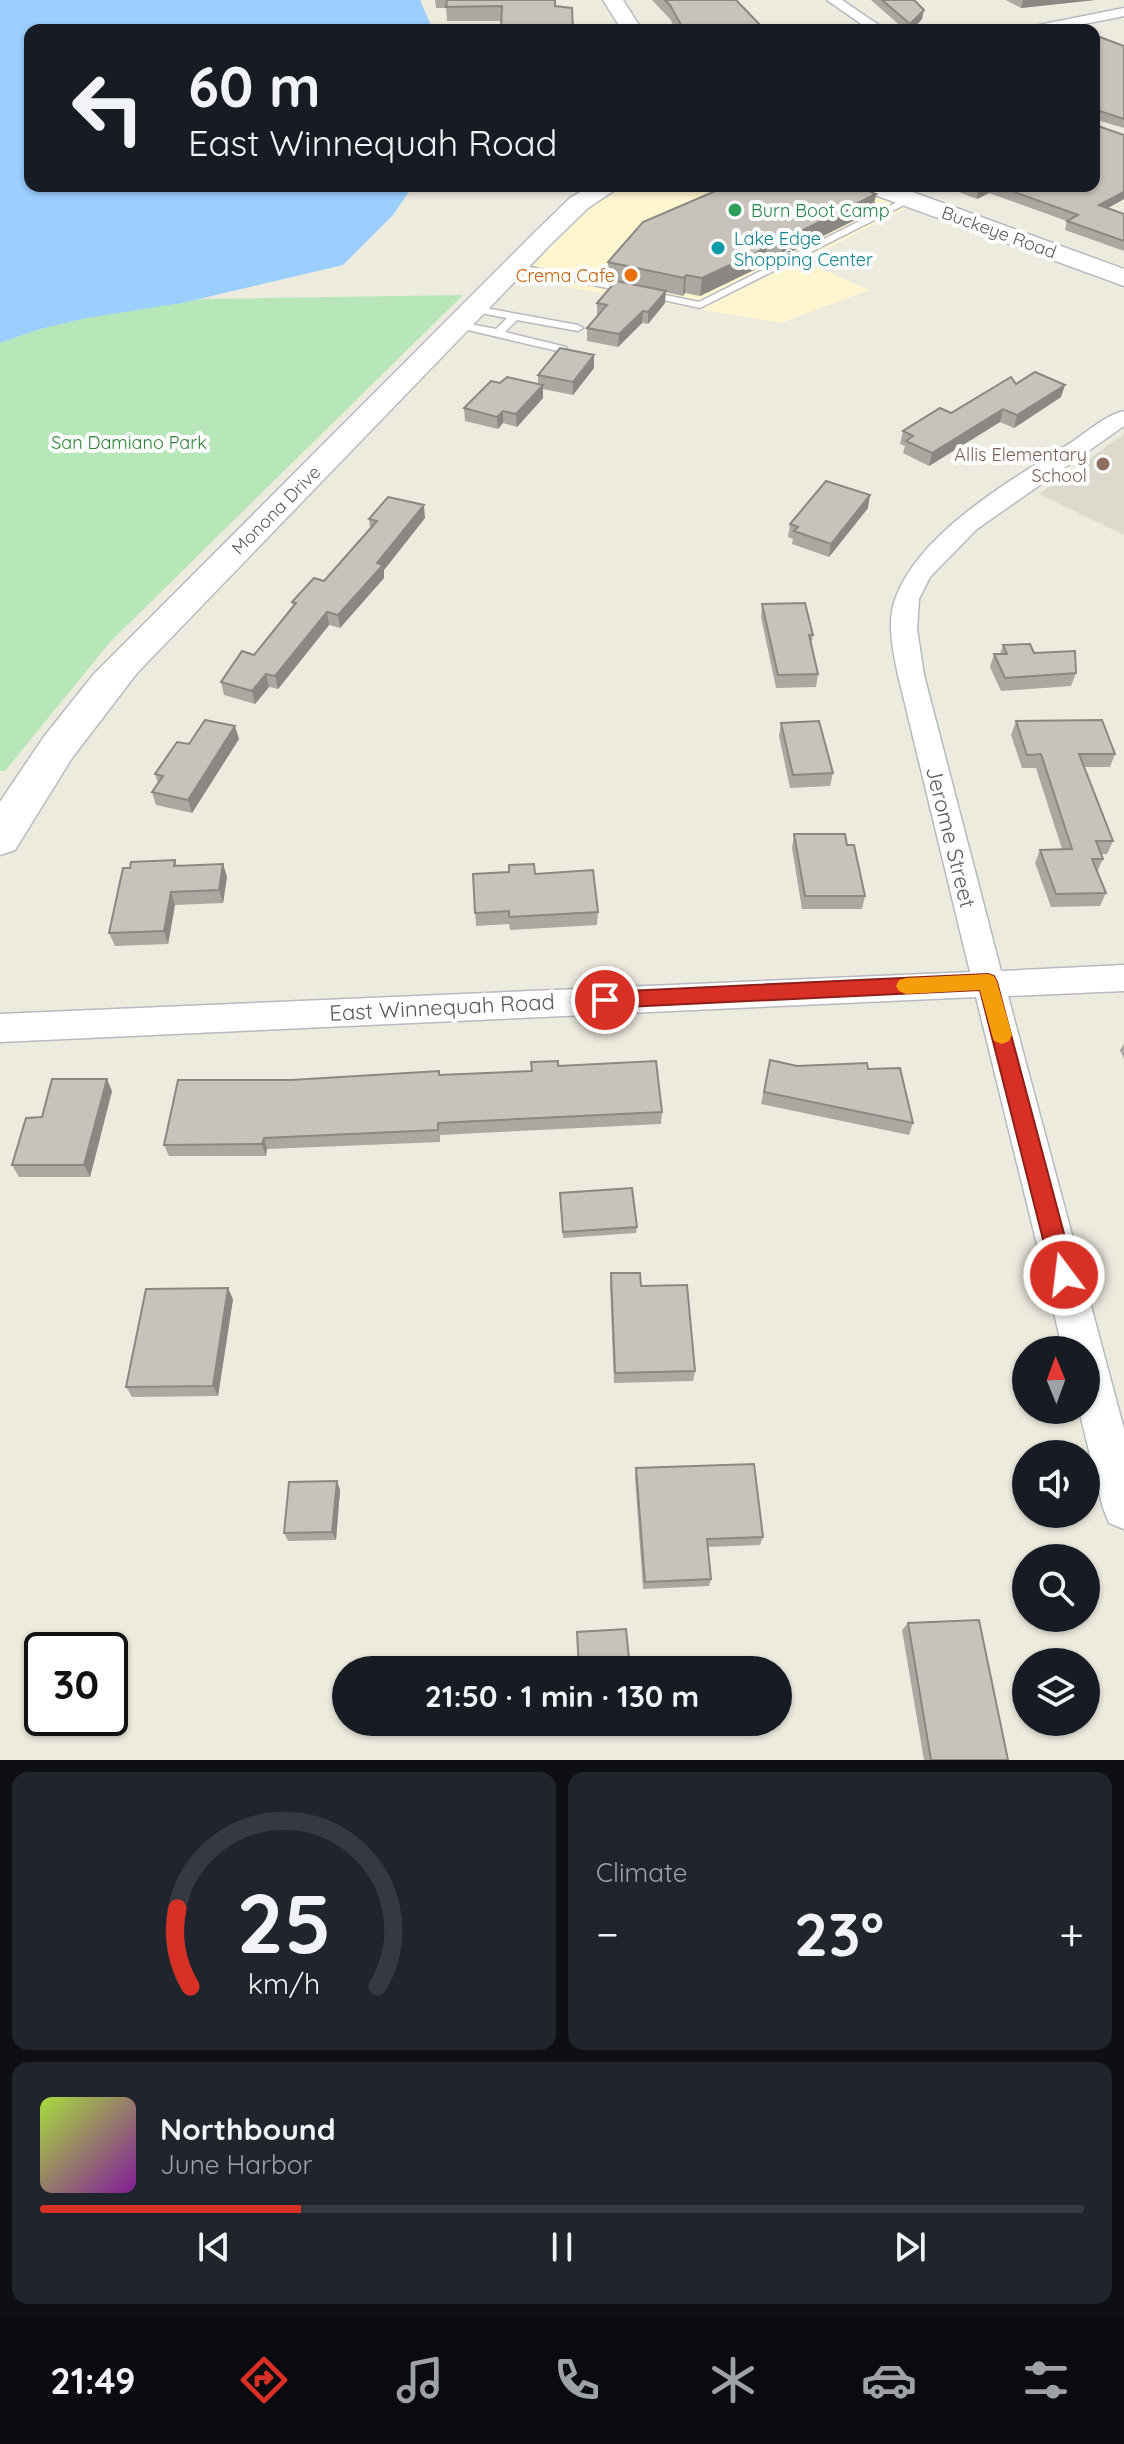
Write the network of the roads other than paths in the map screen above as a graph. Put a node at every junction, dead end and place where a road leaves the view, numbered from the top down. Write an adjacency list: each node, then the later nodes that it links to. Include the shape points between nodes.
1 (613, 0): 5 (street)
2 (833, 0): 6 (street)
3 (1093, 5): 4 (street)
4 (1121, 16): 7 (street); 8 (street)
5 (628, 24)
6 (870, 24)
7 (1071, 24)
8 (1095, 24)
9 (890, 192): 11 (street, Buckeye Road)
10 (583, 195): 12 (street, Monona Drive)
11 (909, 199): 12 (lane, via 700,305); 13 (street, Buckeye Road)
12 (515, 267): 14 (street, Monona Drive)
13 (1124, 278)
14 (466, 317): 15 (lane); 17 (lane); 20 (street, Monona Drive, via 124,664 39,774)
15 (514, 317): 16 (lane); 17 (lane)
16 (578, 328)
17 (498, 333): 18 (lane)
18 (562, 349)
19 (1124, 417): 22 (street, Jerome Street, via 964,528 931,559 907,599 910,669)
20 (0, 839)
21 (1124, 978): 22 (street, East Winnequah Road)
22 (988, 982): 23 (street, East Winnequah Road); 24 (street, Jerome Street)
23 (0, 1028)
24 (1079, 1336)
25 (1100, 1415): 26 (street)
26 (1124, 1508)

